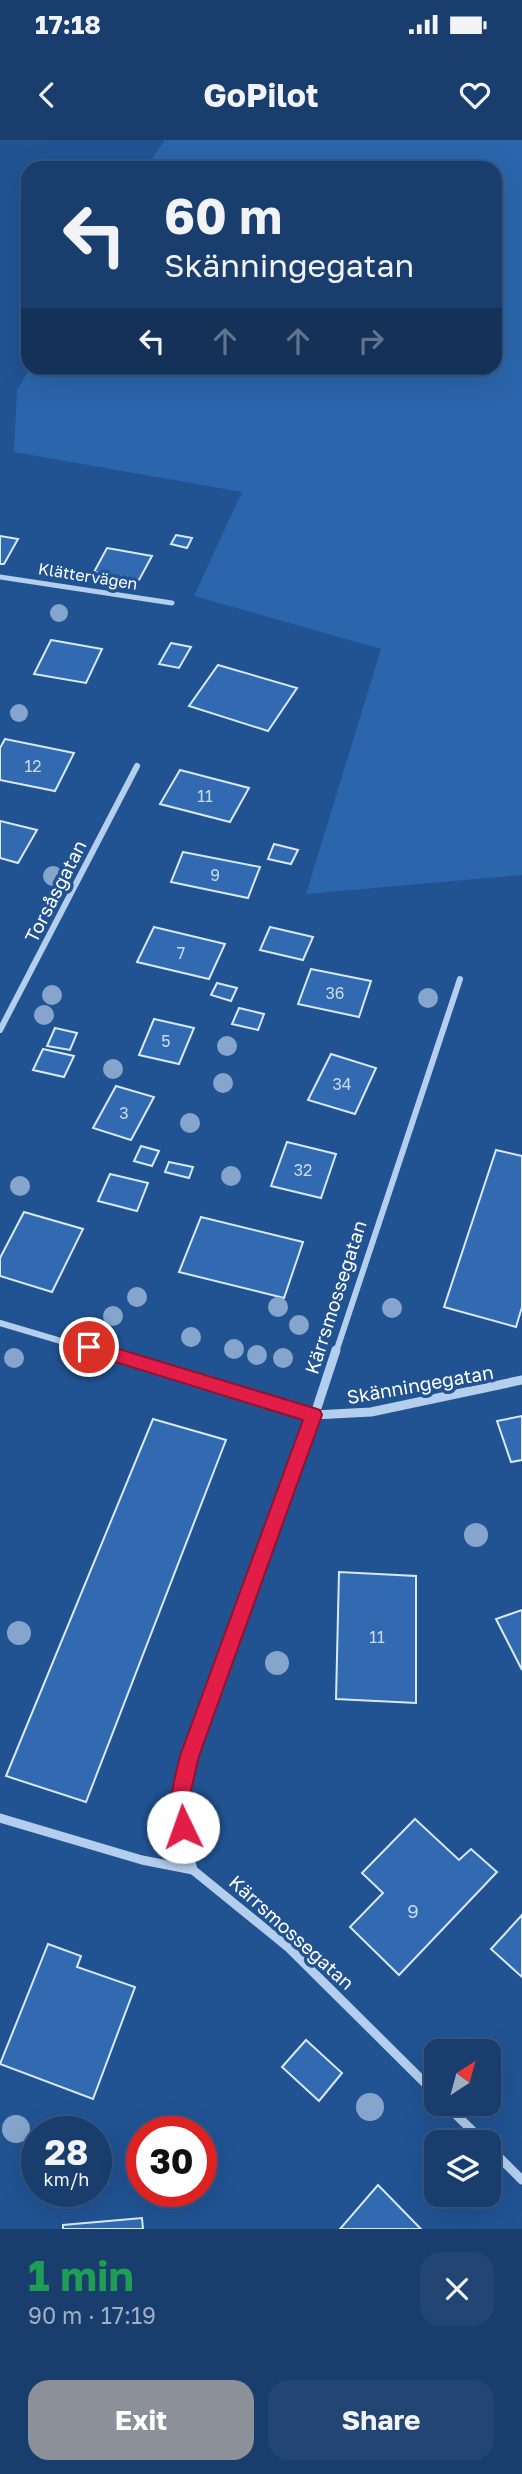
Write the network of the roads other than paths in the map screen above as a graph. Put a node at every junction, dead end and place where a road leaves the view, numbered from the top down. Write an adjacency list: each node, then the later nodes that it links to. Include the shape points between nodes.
1 (0, 577): 2 (street, Klättervägen)
2 (172, 603)
3 (137, 766): 5 (street, Torsåsgatan)
4 (460, 979): 8 (street, Kärrsmossegatan)
5 (0, 1030)
6 (0, 1323): 8 (street, Skänningegatan)
7 (522, 1380): 8 (street, Skänningegatan, via 371,1412)
8 (314, 1415): 10 (street, Kärrsmossegatan, via 189,1756 180,1795)
9 (0, 1818): 10 (street)
10 (192, 1870): 11 (street, Kärrsmossegatan, via 300,1958)
11 (424, 2082)
12 (457, 2116): 13 (street)
13 (472, 2130)
14 (501, 2159): 15 (street)
15 (522, 2180)

